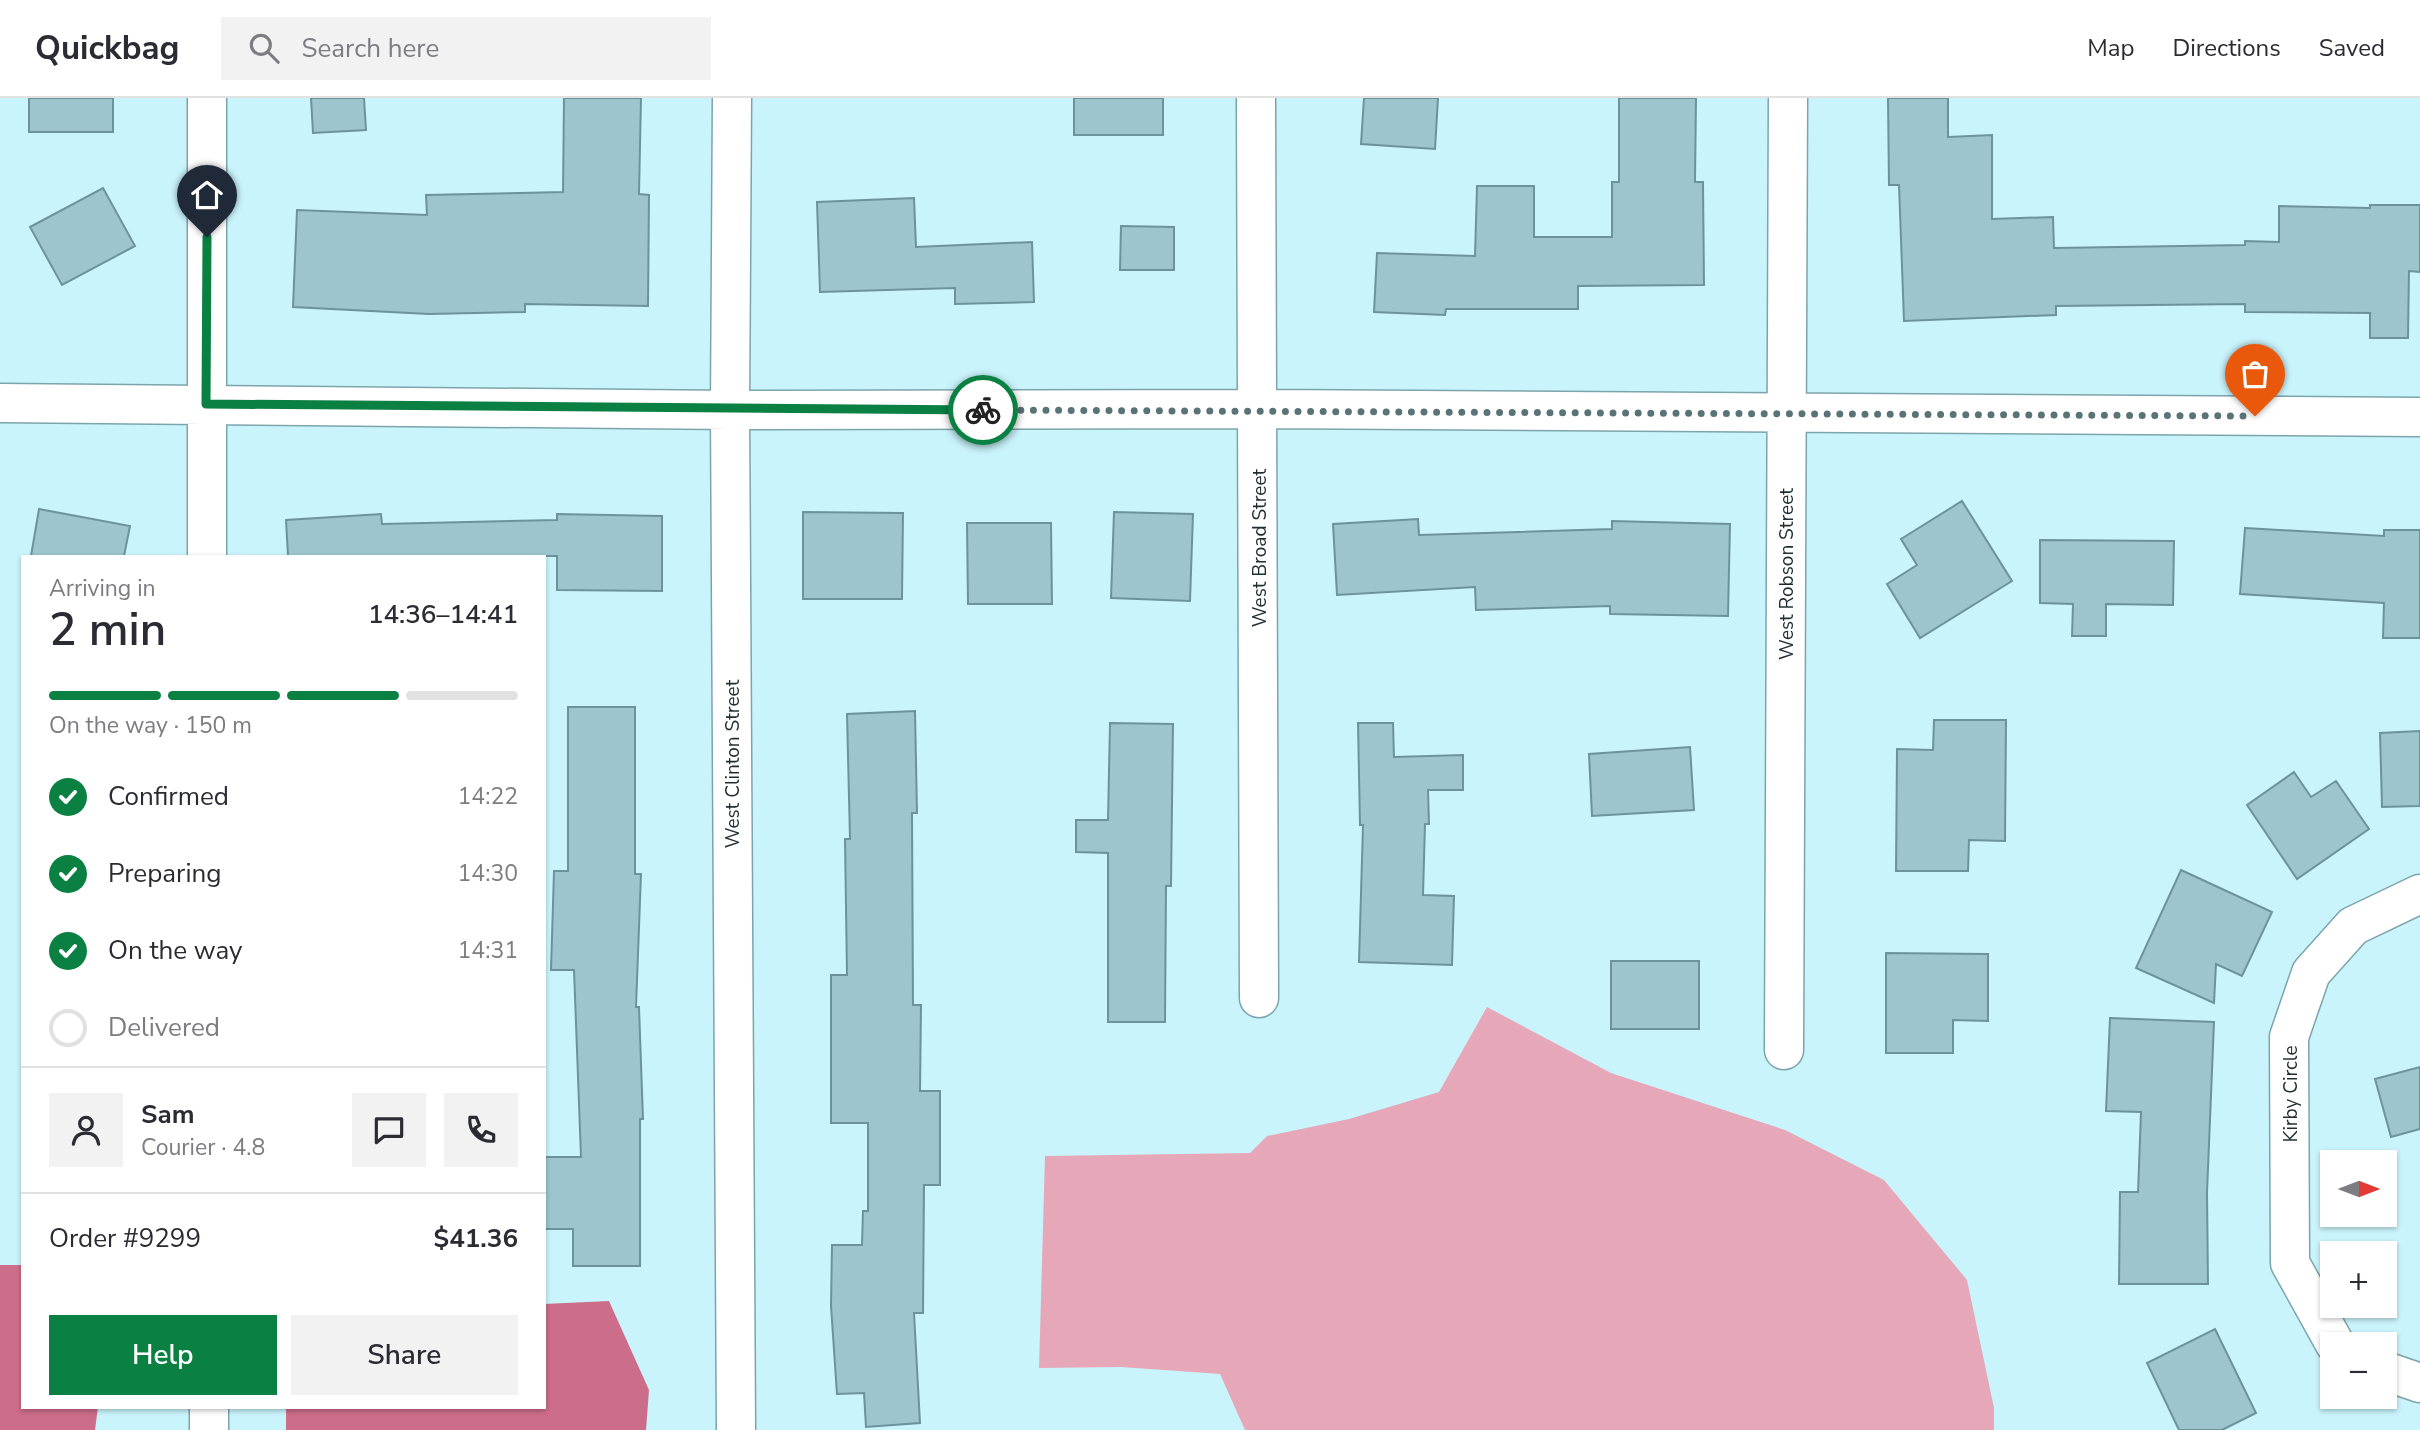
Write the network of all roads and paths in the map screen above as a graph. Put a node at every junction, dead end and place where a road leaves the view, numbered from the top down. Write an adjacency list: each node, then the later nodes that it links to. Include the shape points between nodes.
1 (207, 98): 6 (street)
2 (732, 98): 8 (street, West Clinton Street)
3 (1256, 98): 7 (street, West Broad Street)
4 (1788, 98): 9 (street, West Robson Street)
5 (0, 403): 6 (street)
6 (206, 404): 8 (street); 11 (street)
7 (1259, 409): 8 (street); 9 (street); 13 (street, West Broad Street)
8 (730, 410): 20 (street, West Clinton Street)
9 (1787, 413): 10 (street); 14 (street, West Robson Street)
10 (2420, 417)
11 (206, 555)
12 (2420, 894): 15 (street, Kirby Circle, via 2353,926 2311,973 2289,1037 2290,1263)
13 (1259, 998)
14 (1784, 1050)
15 (2328, 1332)
16 (2397, 1375): 17 (street)
17 (2420, 1383)
18 (209, 1409): 19 (street)
19 (209, 1430)
20 (736, 1430)

